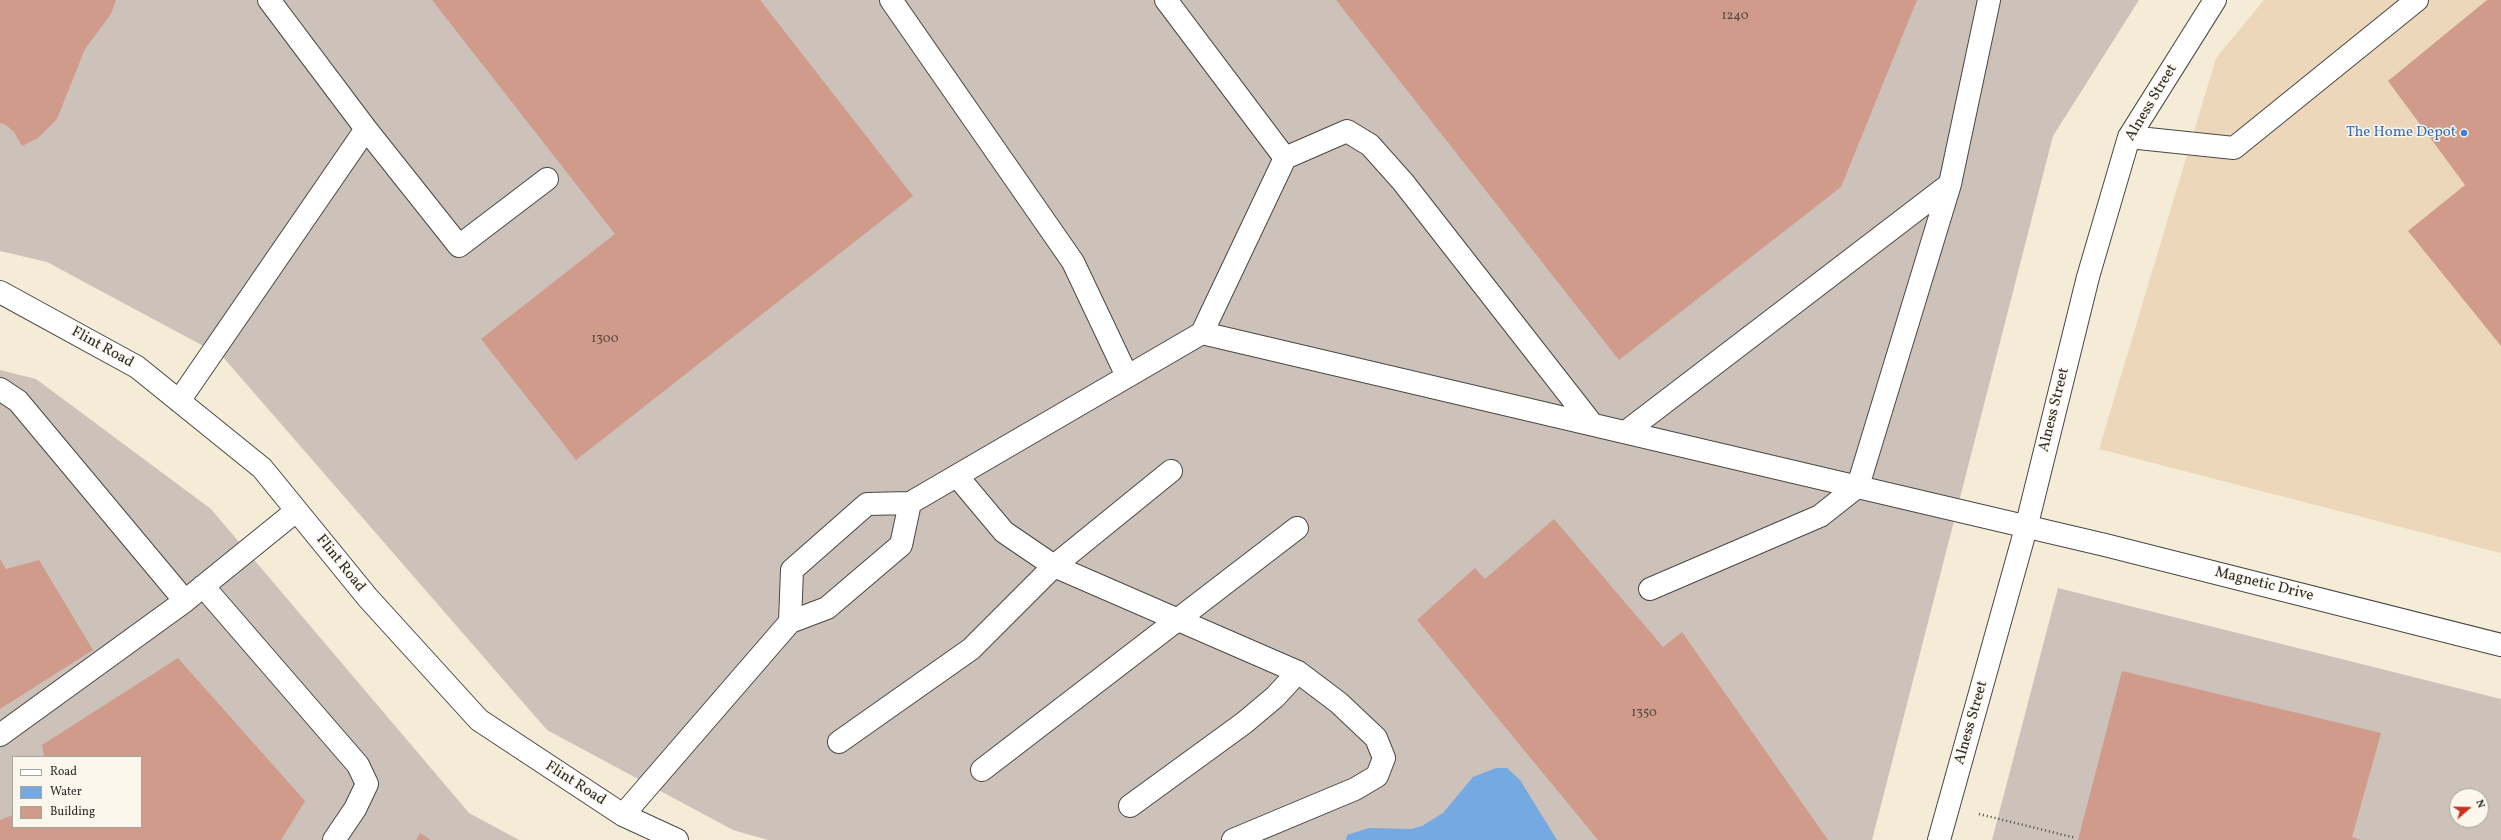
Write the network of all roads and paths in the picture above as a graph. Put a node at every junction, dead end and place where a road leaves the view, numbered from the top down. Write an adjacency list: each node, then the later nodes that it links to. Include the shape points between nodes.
1 (269, 0): 7 (street)
2 (891, 0): 14 (street, via 1073,262)
3 (1166, 0): 9 (street)
4 (1989, 0): 11 (street)
5 (2215, 0): 8 (street, Alness Street)
6 (2417, 0): 8 (street, via 2234,148)
7 (366, 129): 10 (street, via 460,246); 16 (street)
8 (2128, 137): 25 (street, Alness Street, via 2088,277)
9 (1285, 158): 13 (street); 17 (street, via 1347,131 1370,145 1403,182)
10 (547, 179)
11 (1950, 184): 18 (street); 21 (street)
12 (0, 292): 16 (street, Flint Road, via 138,367)
13 (1202, 333): 14 (street); 17 (street, Magnetic Drive)
14 (1127, 376): 20 (street)
15 (0, 389): 29 (street, via 18,401)
16 (179, 401): 23 (street, Flint Road, via 262,468)
17 (1592, 424): 18 (street, Magnetic Drive)
18 (1626, 431): 21 (street, Magnetic Drive)
19 (1171, 471): 26 (street)
20 (957, 476): 22 (street); 26 (street, via 1004,532)
21 (1858, 486): 25 (street, Magnetic Drive); 28 (street, via 1820,516)
22 (910, 503): 31 (street, via 901,545 827,608); 31 (street, via 867,504 792,570)
23 (296, 511): 27 (street); 39 (street, Flint Road, via 368,598 479,720)
24 (1297, 528): 30 (street)
25 (2026, 528): 32 (street, Magnetic Drive, via 2104,545); 38 (street, Alness Street)
26 (1054, 566): 30 (street); 35 (street, via 971,649)
27 (203, 586): 29 (street); 41 (street, via 358,765 367,784 356,809)
28 (1650, 589)
29 (185, 601): 34 (street)
30 (1177, 620): 33 (street); 36 (street)
31 (790, 622): 39 (street)
32 (2501, 645)
33 (1298, 672): 37 (street, via 1275,697 1244,723); 43 (street, via 1339,703 1376,738 1384,758 1377,776 1355,789)
34 (0, 734)
35 (839, 742)
36 (982, 770)
37 (1130, 806)
38 (1948, 806): 40 (path); 44 (street, Alness Street)
39 (623, 815): 42 (street, Flint Road)
40 (2076, 838)
41 (334, 840)
42 (676, 840)
43 (1233, 840)
44 (1939, 840)

